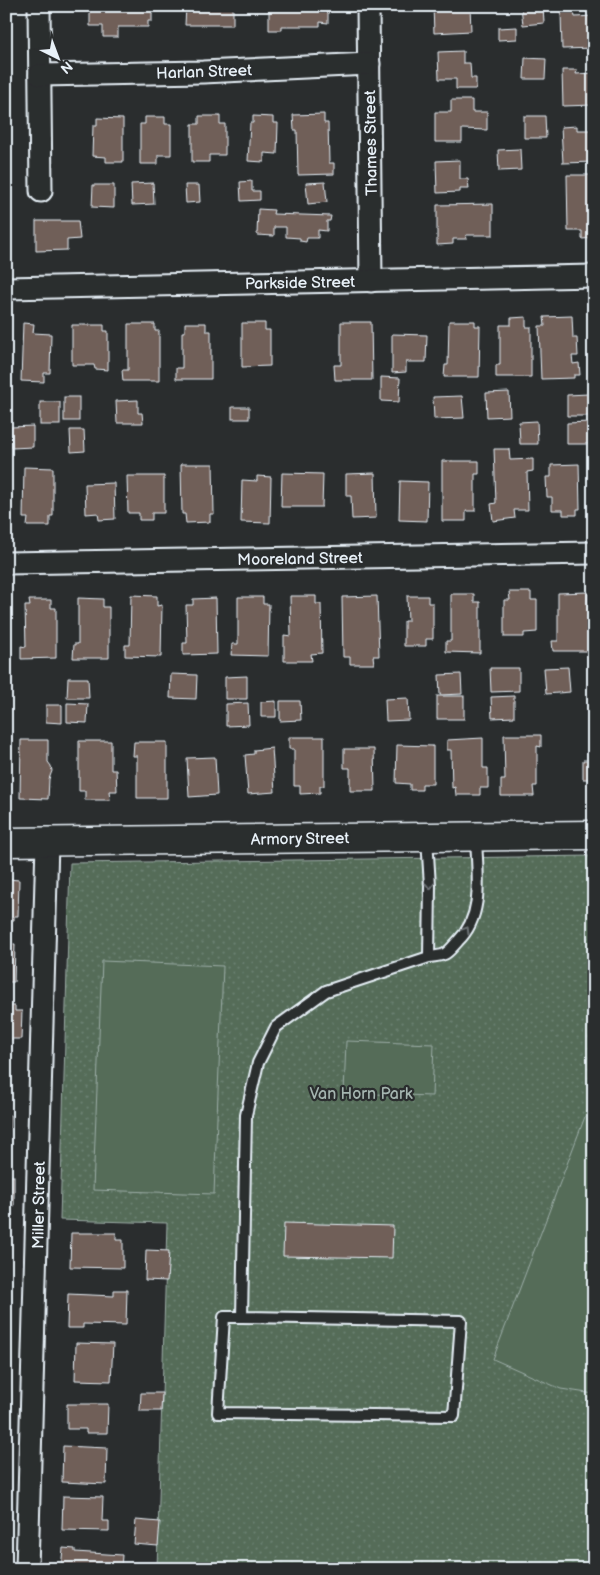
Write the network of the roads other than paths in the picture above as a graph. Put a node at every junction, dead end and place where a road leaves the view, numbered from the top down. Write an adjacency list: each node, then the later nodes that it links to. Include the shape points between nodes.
1 (39, 6): 4 (street)
2 (368, 6): 3 (street, Thames Street)
3 (369, 64): 4 (street, Harlan Street); 7 (street, Thames Street)
4 (40, 75): 5 (street)
5 (41, 191)
6 (594, 276): 7 (street, Parkside Street)
7 (371, 281): 8 (street, Parkside Street)
8 (6, 288)
9 (594, 553): 10 (street, Mooreland Street)
10 (6, 563)
11 (594, 835): 13 (main road, Armory Street)
12 (427, 837): 13 (main road, Armory Street); 15 (main road, Armory Street); 16 (lane, one-way to 16)
13 (476, 837): 16 (lane, one-way to 13, via 444,955 468,932 477,903)
14 (6, 842): 15 (main road, Armory Street)
15 (47, 842): 18 (street, Miller Street)
16 (429, 957): 17 (lane, via 326,991 276,1027 258,1062 246,1115)
17 (242, 1317): 17 (lane, via 224,1317 218,1413 454,1416 461,1321)
18 (28, 1569)

